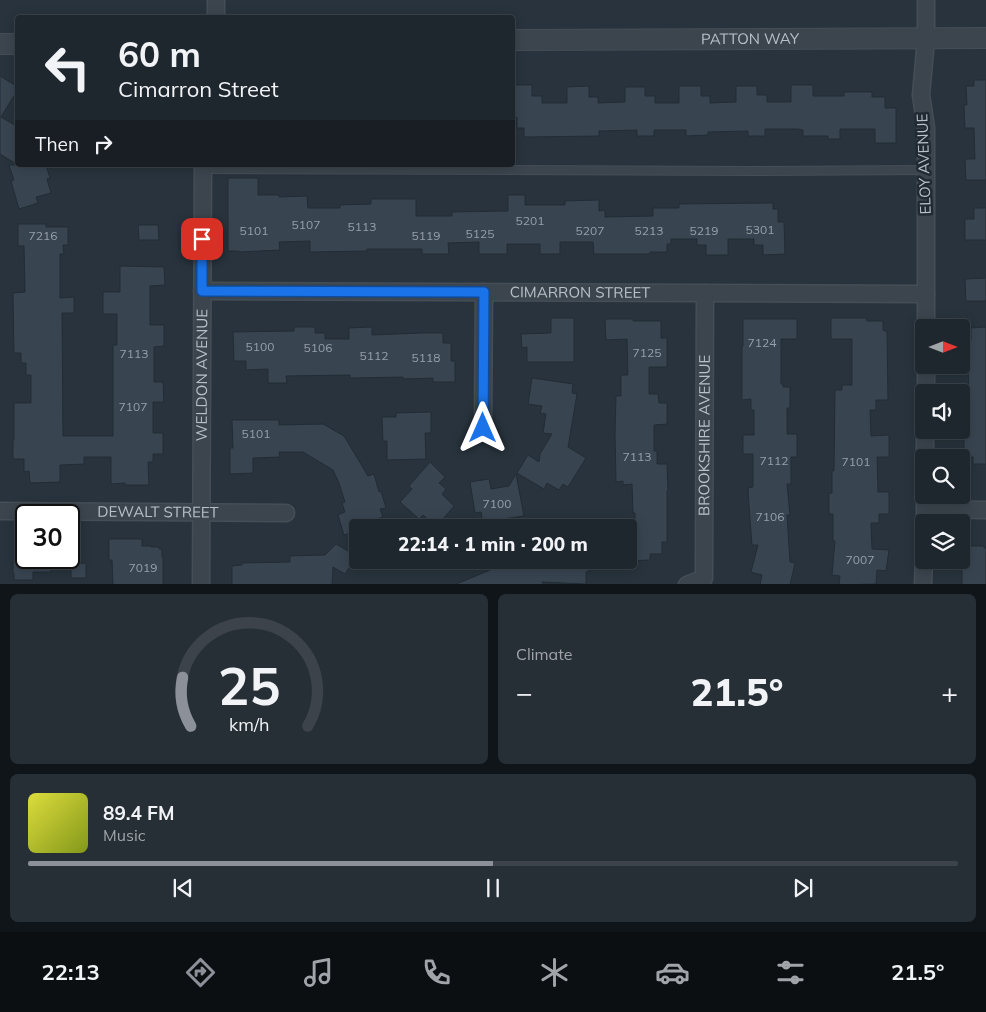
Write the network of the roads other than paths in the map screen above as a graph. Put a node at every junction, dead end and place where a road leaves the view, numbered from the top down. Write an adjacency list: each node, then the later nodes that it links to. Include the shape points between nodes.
1 (216, 0): 3 (street)
2 (926, 0): 5 (street, ELOY AVENUE)
3 (216, 15)
4 (986, 38): 5 (street, PATTON WAY)
5 (926, 39): 6 (street, PATTON WAY); 10 (street, ELOY AVENUE, via 921,96 926,128)
6 (515, 40)
7 (0, 44): 8 (street)
8 (15, 44)
9 (203, 167): 10 (lane); 11 (street, WELDON AVENUE)
10 (926, 170): 14 (street, ELOY AVENUE)
11 (202, 291): 12 (street, CIMARRON STREET); 20 (street, WELDON AVENUE)
12 (484, 292): 13 (street, CIMARRON STREET); 16 (street)
13 (705, 293): 14 (street, CIMARRON STREET); 24 (street, BROOKSHIRE AVENUE, via 704,578)
14 (926, 294): 15 (street, ELOY AVENUE)
15 (926, 319)
16 (483, 428)
17 (925, 509): 18 (street)
18 (986, 510)
19 (0, 512): 20 (street, DEWALT STREET)
20 (201, 512): 21 (street, DEWALT STREET); 23 (street, WELDON AVENUE)
21 (286, 513)
22 (924, 569): 25 (street)
23 (201, 584)
24 (687, 584)
25 (923, 584)

